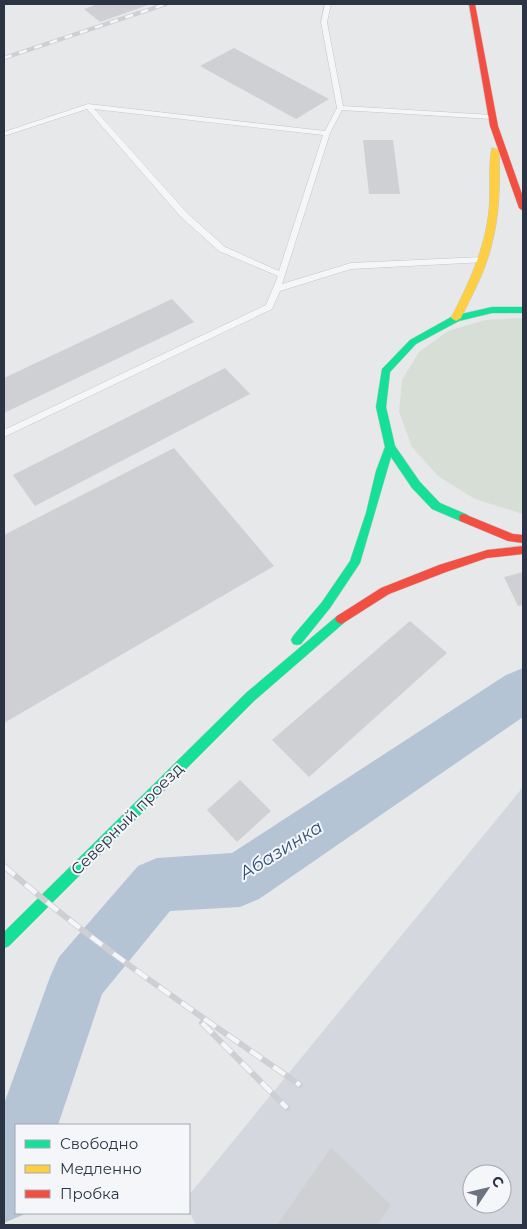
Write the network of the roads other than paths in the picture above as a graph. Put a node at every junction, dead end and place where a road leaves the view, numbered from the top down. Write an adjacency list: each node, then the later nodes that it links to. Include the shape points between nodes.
1 (328, 4): 4 (lane, via 324,22)
2 (472, 4): 5 (main road)
3 (88, 106): 6 (lane); 7 (lane); 10 (lane, via 184,215 222,250)
4 (340, 108): 5 (lane); 7 (lane)
5 (493, 121): 8 (main road); 9 (main road, via 496,177 489,236)
6 (4, 134)
7 (327, 134): 10 (lane)
8 (523, 208)
9 (482, 260): 11 (lane, via 351,266); 13 (main road)
10 (282, 275): 11 (lane)
11 (276, 289): 14 (lane, via 269,307)
12 (523, 310): 13 (main road, via 492,310)
13 (456, 318): 15 (main road, via 413,342 385,371 381,407)
14 (4, 434)
15 (390, 447): 16 (main road, via 416,485 436,506 512,538); 18 (main road, via 355,563 326,605)
16 (523, 539)
17 (523, 550): 18 (main road, via 487,554 385,591 345,616)
18 (250, 697): 19 (main road, Северный проезд)
19 (4, 941)

